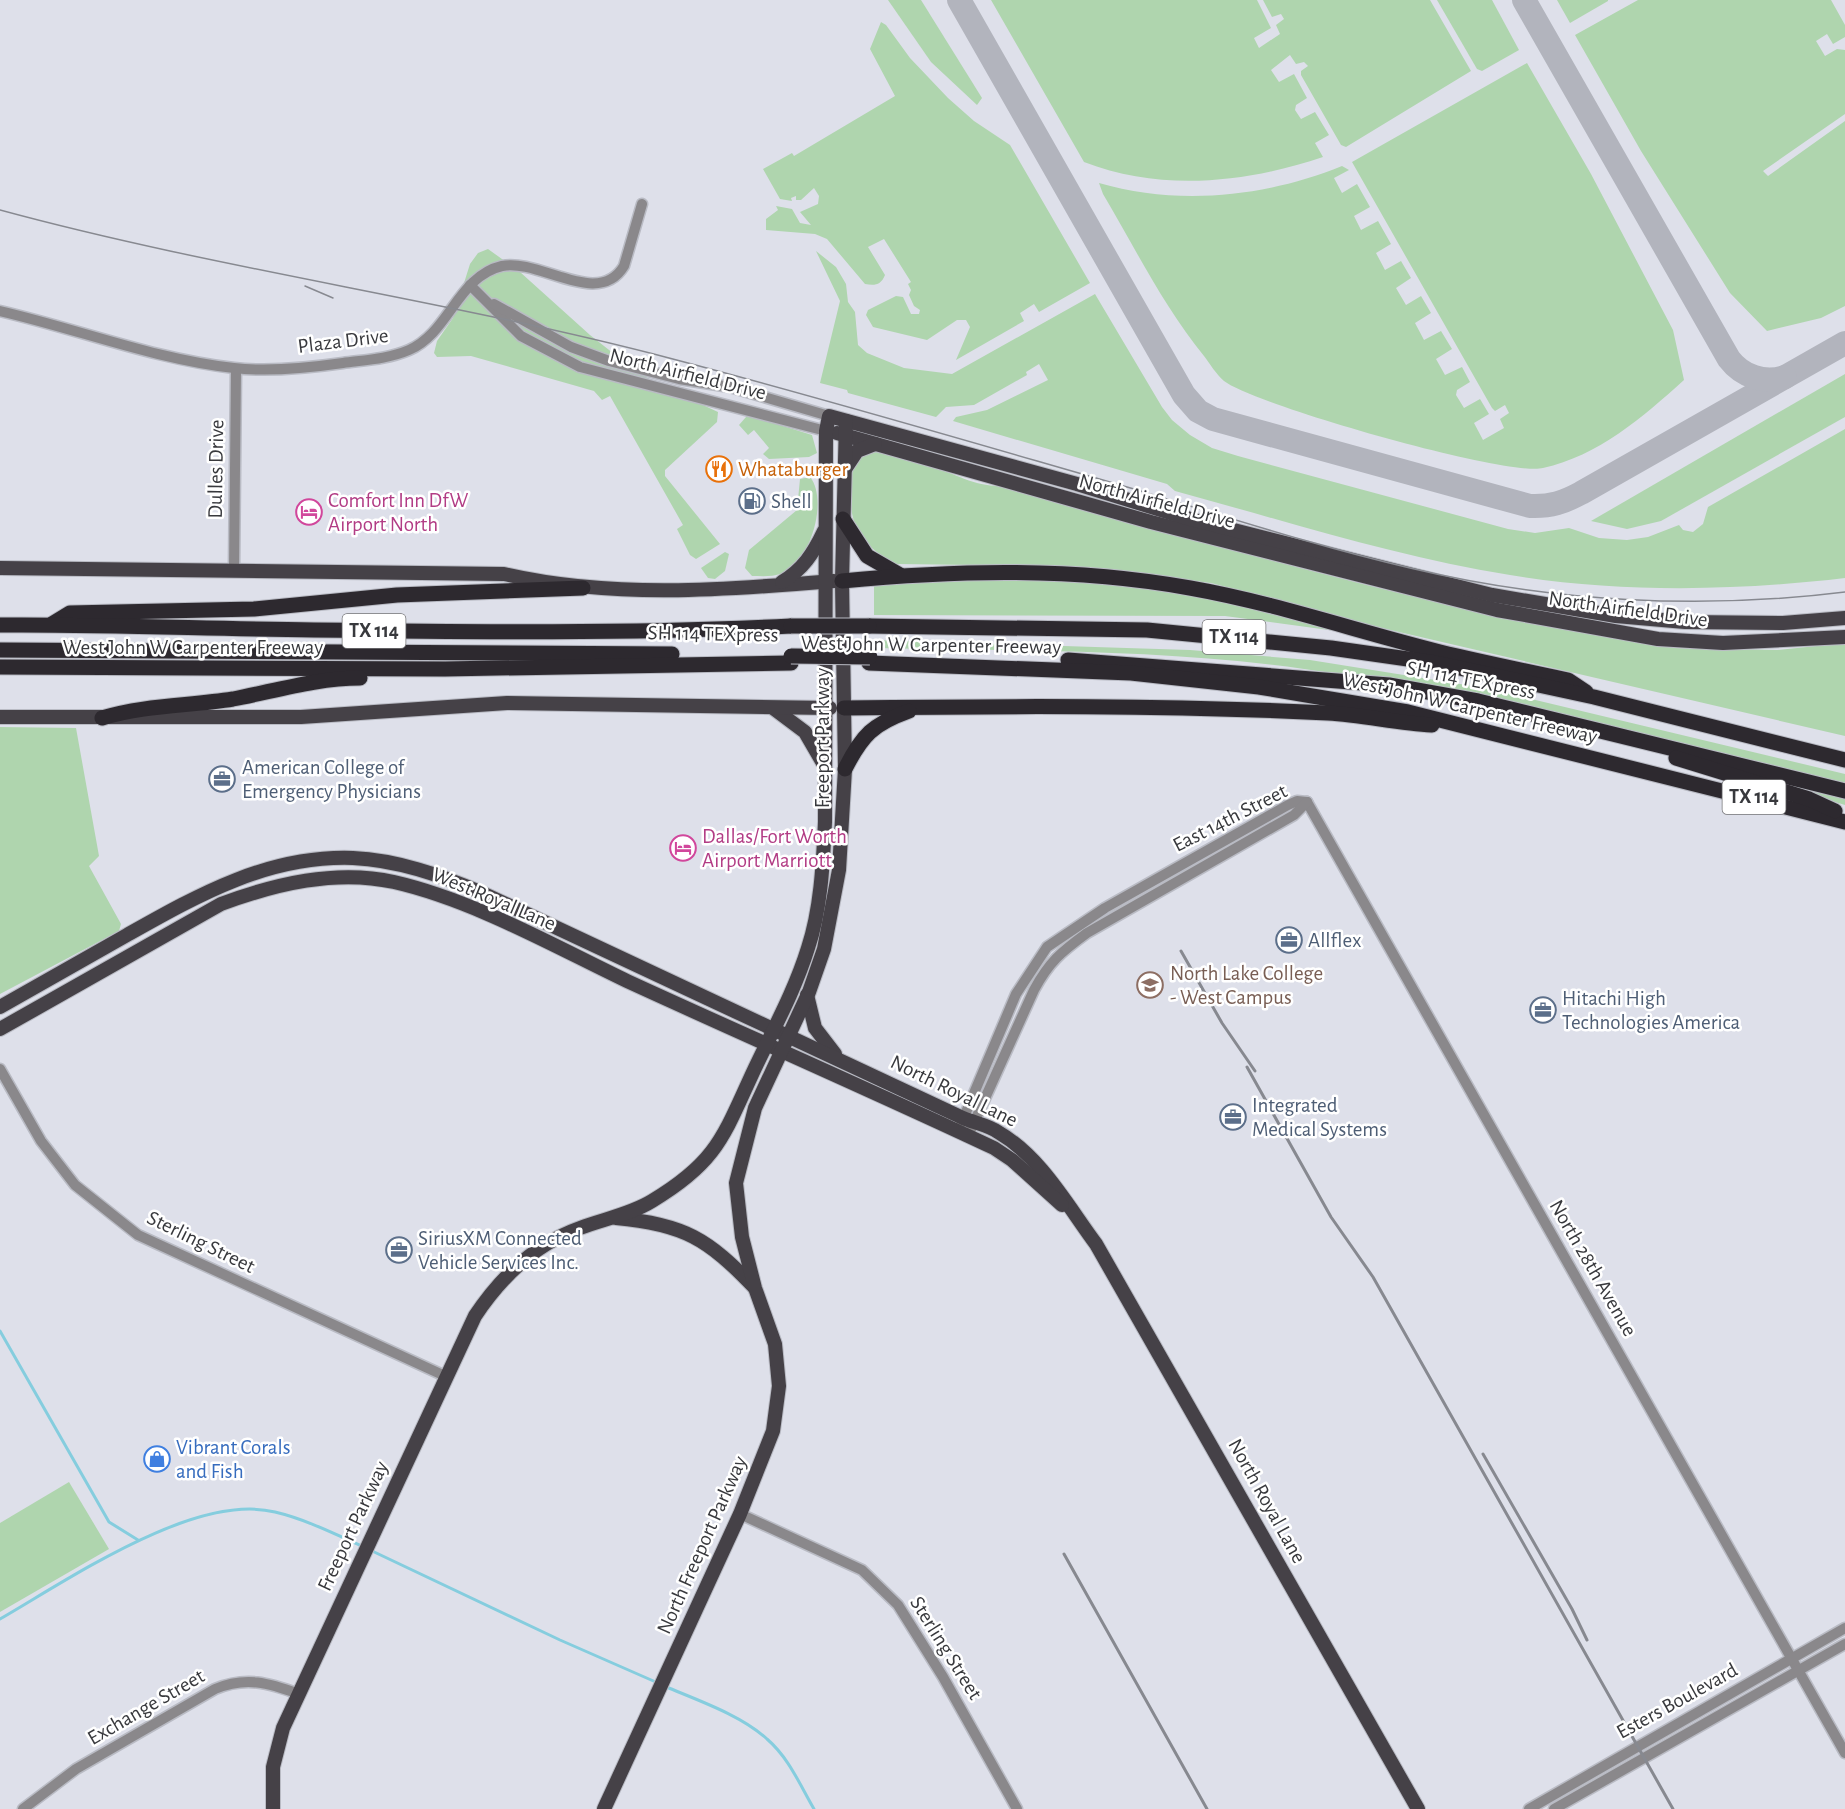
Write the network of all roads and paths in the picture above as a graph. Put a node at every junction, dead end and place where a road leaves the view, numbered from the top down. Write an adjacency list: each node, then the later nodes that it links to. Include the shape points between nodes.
1 (642, 204): 2 (street, Plaza Drive, via 624,266 609,281 590,284 516,265 500,267)
2 (470, 285): 3 (street, North Airfield Drive); 5 (street, Plaza Drive, via 436,332 418,346 394,356 323,366)
3 (488, 301): 6 (street, North Airfield Drive, via 571,347 609,361 730,387); 8 (street, North Airfield Drive, via 521,336 580,368)
4 (0, 311): 5 (street, Plaza Drive, via 177,358)
5 (236, 369): 14 (street, Dulles Drive)
6 (829, 416): 7 (main road, North Airfield Drive); 8 (main road, Freeport Parkway)
7 (845, 428): 8 (main road, North Airfield Drive); 9 (main road, North Airfield Drive); 10 (main road, Freeport Parkway); 20 (main road, North Airfield Drive, via 1077,484 1190,519 1492,595 1616,616 1685,622 1783,623)
8 (826, 431): 12 (main road, Freeport Parkway)
9 (875, 444): 10 (main road, via 857,451); 23 (main road, North Airfield Drive, via 1151,522 1507,612 1658,639 1722,643)
10 (844, 474): 11 (main road, Freeport Parkway)
11 (843, 519): 15 (highway, via 867,556); 16 (main road, Freeport Parkway)
12 (826, 527): 17 (main road, Freeport Parkway); 18 (main road, via 812,556 798,573)
13 (0, 568): 14 (main road)
14 (234, 571): 19 (main road, via 504,574)
15 (900, 575): 16 (highway); 29 (highway, via 1019,572 1187,587 1294,610 1439,652 1568,680)
16 (842, 581): 17 (main road); 33 (main road, Freeport Parkway)
17 (826, 582): 18 (main road); 32 (main road, Freeport Parkway)
18 (778, 584): 19 (main road, via 704,590)
19 (583, 588): 21 (highway, via 418,594 254,609 70,613)
20 (1845, 618)
21 (52, 624): 22 (highway, West John W Carpenter Freeway / TX 114); 29 (highway, West John W Carpenter Freeway / TX 114, bridge, via 336,631 696,631 791,626 1147,630 1272,640 1436,663)
22 (0, 625)
23 (1845, 637)
24 (0, 650): 25 (highway, SH 114 TEXpress)
25 (791, 659): 26 (highway, West John W Carpenter Freeway / TX 114); 28 (highway, West John W Carpenter Freeway / TX 114)
26 (870, 660): 36 (highway, West John W Carpenter Freeway / TX 114, via 1152,675 1330,699); 37 (highway, SH 114 TEXpress, via 1098,660 1389,685 1478,701)
27 (0, 667): 28 (highway, West John W Carpenter Freeway / TX 114)
28 (444, 669): 35 (highway, via 424,678 347,678 183,706 131,709)
29 (1594, 697): 38 (highway, West John W Carpenter Freeway / TX 114)
30 (920, 707): 33 (highway); 36 (highway, via 1327,713 1406,724); 40 (highway, via 882,720 856,747)
31 (773, 708): 32 (main road); 35 (main road, via 507,703 301,717); 39 (main road, via 805,732)
32 (824, 708): 33 (main road); 39 (main road, Freeport Parkway)
33 (844, 708): 40 (main road, Freeport Parkway)
34 (0, 717): 35 (main road)
35 (102, 718)
36 (1466, 726): 44 (highway, West John W Carpenter Freeway / TX 114)
37 (1612, 733): 41 (highway, SH 114 TEXpress); 43 (highway, via 1622,740 1809,799)
38 (1845, 760)
39 (824, 764): 45 (main road, Freeport Parkway)
40 (845, 769): 47 (main road, Freeport Parkway)
41 (1845, 791)
42 (1307, 802): 61 (street, East 14th Street, via 1294,815 1087,933 1058,955 1034,990); 70 (street, North 28th Avenue)
43 (1845, 815)
44 (1845, 822)
45 (823, 857): 47 (main road); 56 (main road, Freeport Parkway, via 809,946)
46 (327, 859): 48 (main road); 49 (main road, West Royal Lane, via 354,858 426,871); 50 (main road, West Royal Lane, via 297,862 232,880)
47 (840, 859): 53 (main road, Freeport Parkway, via 824,949)
48 (328, 878): 51 (main road, West Royal Lane, via 393,882 455,902); 52 (main road, West Royal Lane, via 284,884 221,904)
49 (533, 916): 51 (main road); 56 (main road, West Royal Lane)
50 (132, 933): 52 (main road); 54 (main road, West Royal Lane)
51 (524, 933): 58 (main road, West Royal Lane)
52 (141, 949): 55 (main road, West Royal Lane)
53 (807, 995): 57 (main road, Freeport Parkway); 59 (main road, via 815,1028)
54 (0, 1007)
55 (0, 1029)
56 (775, 1030): 57 (main road, West Royal Lane); 58 (main road, Freeport Parkway)
57 (789, 1036): 58 (main road, Freeport Parkway); 59 (main road, North Royal Lane)
58 (774, 1049): 62 (main road, West Royal Lane); 64 (main road, Freeport Parkway, via 731,1124 698,1170 650,1202); 65 (main road, Freeport Parkway, via 736,1183 742,1237)
59 (841, 1059): 61 (main road, North Royal Lane)
60 (0, 1069): 66 (street, Sterling Street, via 63,1171 86,1196 138,1235)
61 (969, 1120): 62 (street, East 14th Street); 63 (main road, North Royal Lane, via 996,1130 1015,1143 1062,1195)
62 (962, 1133): 63 (main road, North Royal Lane, via 1012,1160)
63 (1075, 1216): 80 (main road, North Royal Lane, via 1096,1244 1213,1445)
64 (611, 1218): 65 (main road, via 657,1222 688,1232 716,1250); 66 (main road, Freeport Parkway, via 564,1234 510,1270 475,1316)
65 (755, 1288): 67 (main road, North Freeport Parkway, via 775,1344 779,1386 773,1431)
66 (445, 1376): 72 (main road, Freeport Parkway)
67 (740, 1514): 78 (main road, North Freeport Parkway); 79 (street, Sterling Street, via 862,1570 898,1605)
68 (1845, 1628): 70 (street, Esters Boulevard)
69 (1845, 1644): 71 (street, Esters Boulevard)
70 (1791, 1658): 71 (street, North 28th Avenue); 74 (street, Esters Boulevard)
71 (1798, 1670): 73 (street, North 28th Avenue); 75 (street, Esters Boulevard)
72 (299, 1694): 76 (street, Exchange Street, via 248,1680 215,1689 76,1769); 77 (main road, Freeport Parkway, via 276,1752)
73 (1845, 1753)
74 (1576, 1781): 75 (street); 81 (street, Esters Boulevard)
75 (1583, 1793): 82 (street, Esters Boulevard)
76 (23, 1809)
77 (273, 1809)
78 (604, 1809)
79 (1017, 1809)
80 (1418, 1809)
81 (1529, 1809)
82 (1554, 1809)

